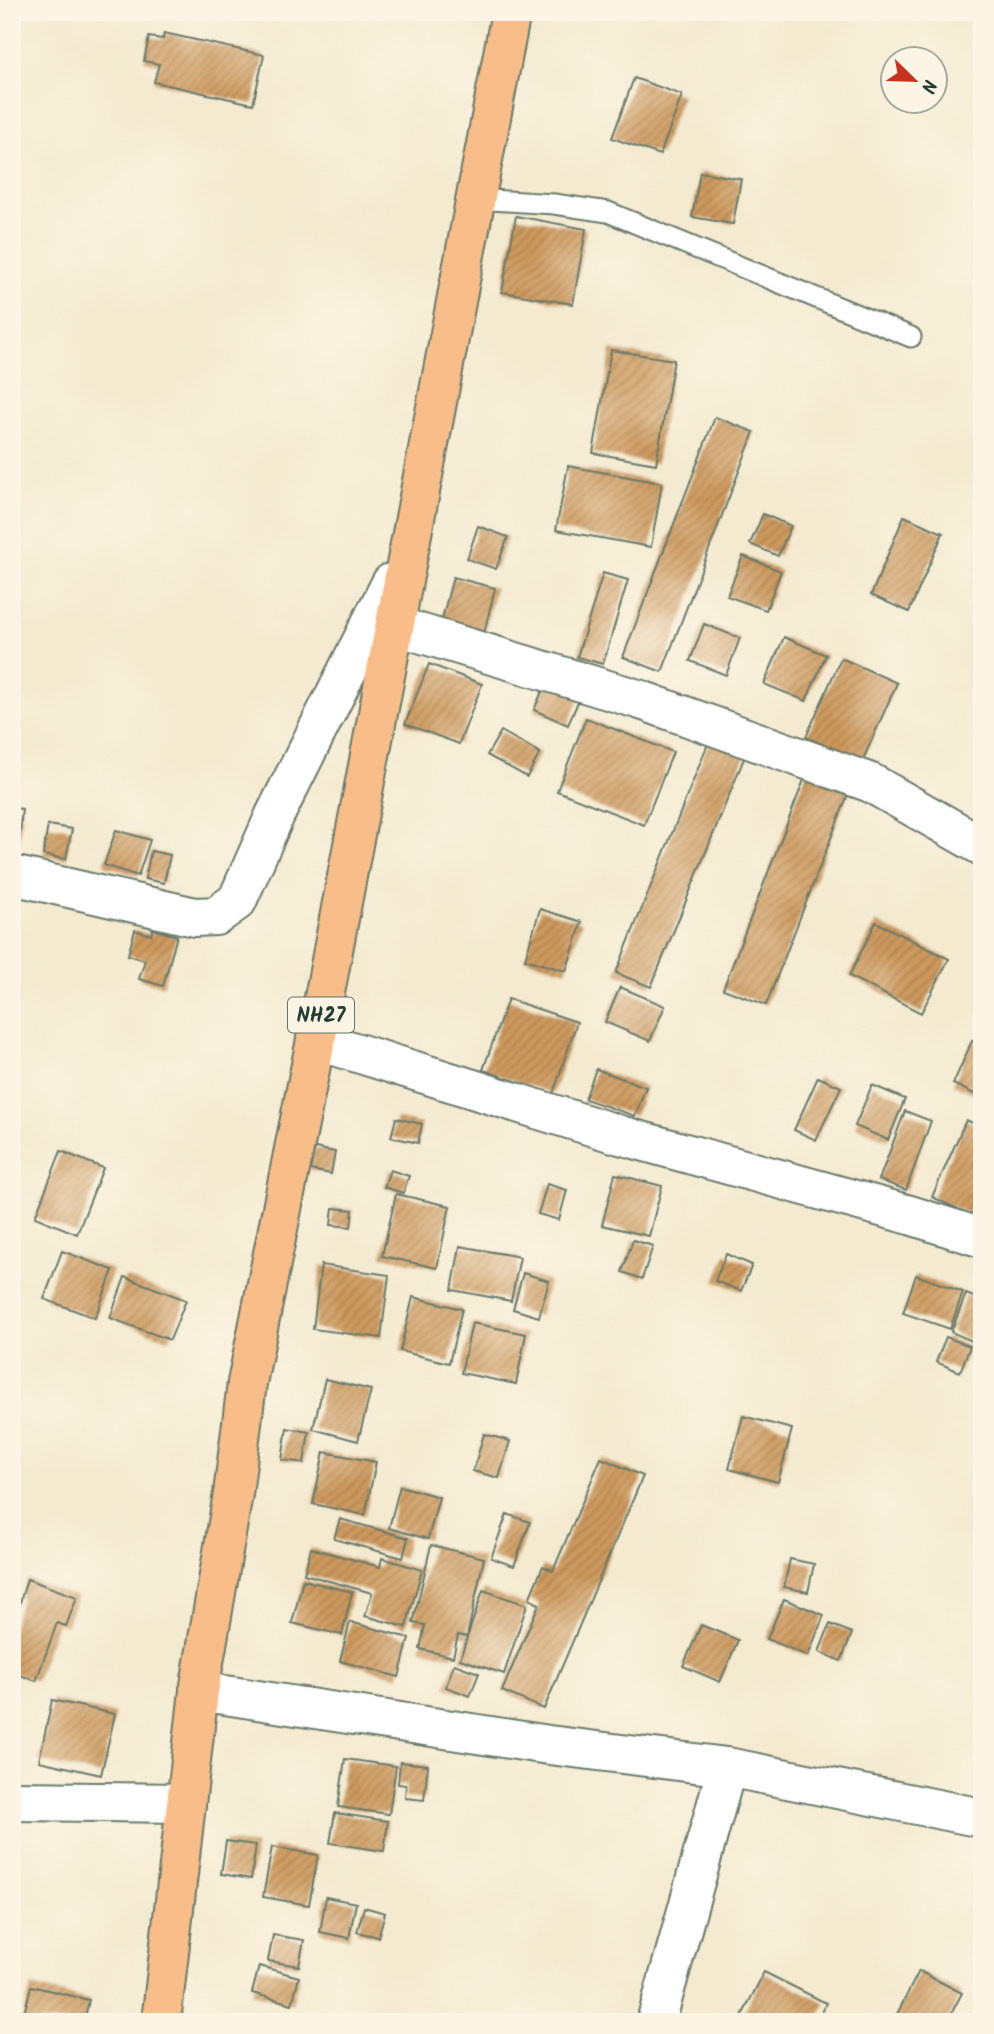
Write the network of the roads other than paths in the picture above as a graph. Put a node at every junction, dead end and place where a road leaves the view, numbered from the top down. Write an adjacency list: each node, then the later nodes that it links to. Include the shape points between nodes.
1 (511, 12): 2 (highway, NH27)
2 (475, 200): 3 (lane, via 608,212); 4 (highway, NH27)
3 (911, 337)
4 (407, 550): 5 (highway, NH27); 7 (street, via 237,901 216,916 195,918)
5 (393, 625): 6 (street, via 640,699 872,783); 8 (highway, NH27)
6 (982, 846)
7 (12, 875)
8 (316, 1040): 9 (street, via 621,1135); 10 (highway, NH27, via 247,1383)
9 (982, 1238)
10 (199, 1691): 11 (street); 13 (highway, NH27)
11 (727, 1768): 14 (street); 16 (street)
12 (12, 1801): 13 (street)
13 (186, 1803): 15 (highway, NH27)
14 (982, 1818)
15 (161, 2022)
16 (656, 2022)

